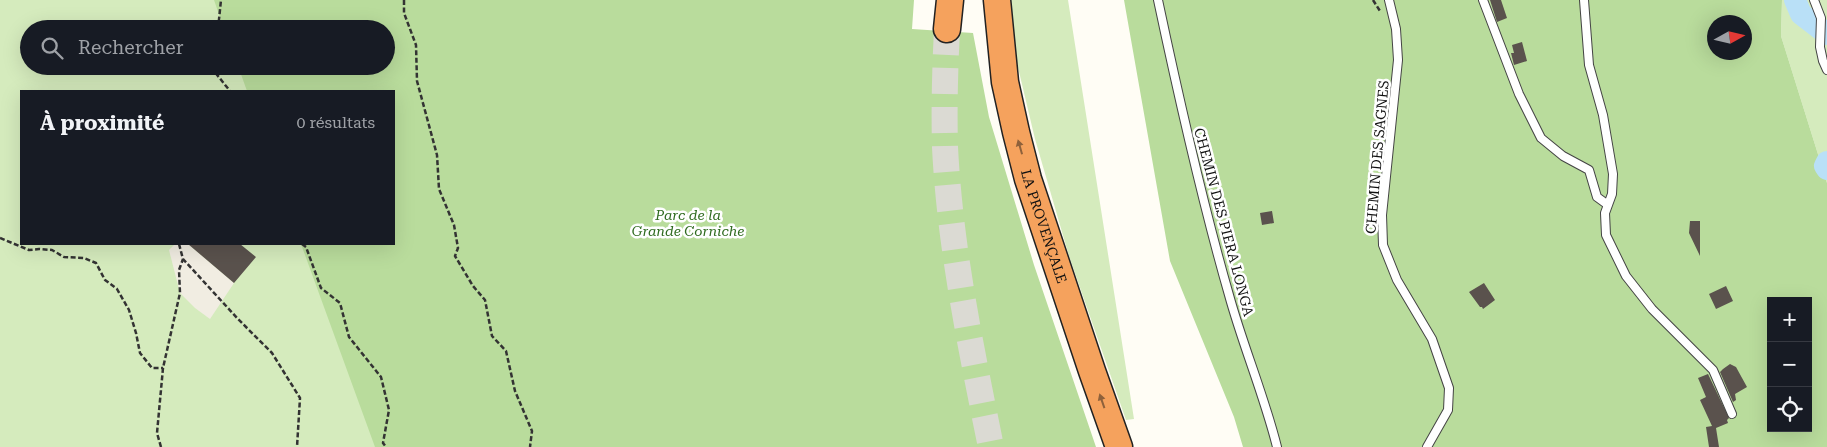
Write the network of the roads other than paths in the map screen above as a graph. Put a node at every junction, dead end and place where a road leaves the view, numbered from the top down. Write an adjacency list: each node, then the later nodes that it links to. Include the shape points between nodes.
1 (950, 0): 8 (highway)
2 (997, 0): 12 (highway, LA PROVENÇALE, one-way to 2, via 1028,179 1005,82)
3 (1158, 0): 13 (lane, CHEMIN DES PIERA LONGA, via 1179,100 1229,296)
4 (1388, 0): 14 (lane, CHEMIN DES SAGNES, via 1396,29 1398,60 1384,196 1383,245 1397,280 1432,340 1449,388 1448,410)
5 (1483, 0): 10 (lane, via 1541,138 1563,156 1589,170 1597,197)
6 (1584, 0): 10 (lane, via 1589,65 1603,115 1613,174)
7 (1814, 0): 9 (lane, via 1819,10 1820,48)
8 (947, 29)
9 (1827, 70)
10 (1608, 205): 11 (lane, via 1606,235 1626,276 1652,309 1713,370)
11 (1732, 414)
12 (1119, 447)
13 (1277, 447)
14 (1428, 447)

